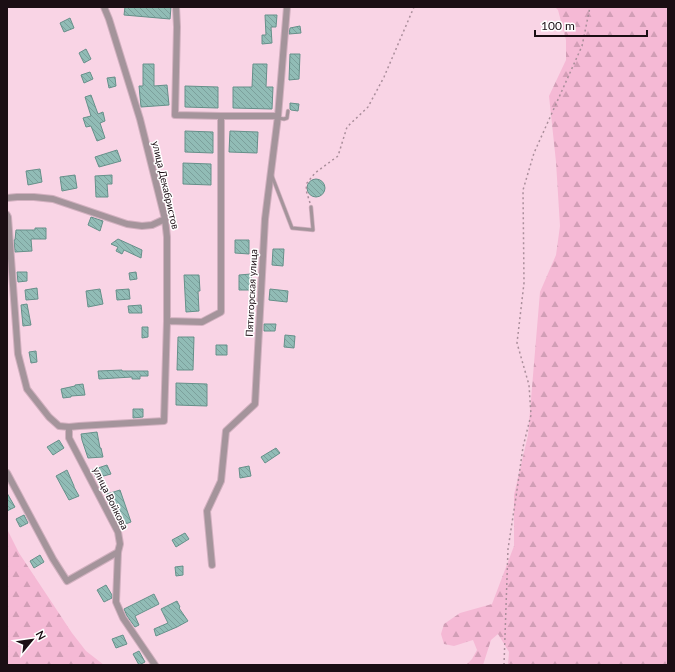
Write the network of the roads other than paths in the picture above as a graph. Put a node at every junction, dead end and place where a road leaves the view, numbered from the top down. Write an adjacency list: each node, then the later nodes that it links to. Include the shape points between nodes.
1 (104, 7): 11 (street, улица Декабристов, via 140,119)
2 (176, 7): 5 (street, via 175,115)
3 (287, 7): 6 (street, Пятигорская улица)
4 (288, 111): 6 (lane, via 287,118)
5 (221, 116): 6 (street); 12 (street, via 221,312 202,322)
6 (278, 117): 7 (street, Пятигорская улица)
7 (271, 173): 9 (lane, via 292,228 312,230); 16 (street, Пятигорская улица, via 265,219 255,404 226,431 220,481 207,511)
8 (7, 198): 11 (street, via 53,199 127,224 142,226)
9 (311, 207)
10 (7, 215): 13 (street, via 18,354 27,389 49,417 59,426)
11 (165, 219): 12 (street, улица Декабристов)
12 (167, 321): 13 (street, улица Декабристов, via 164,421)
13 (69, 427): 15 (street, улица Войкова, via 69,438 118,532)
14 (7, 473): 15 (street, via 67,581)
15 (118, 552): 17 (street, улица Войкова, via 116,602 123,618)
16 (212, 565)
17 (155, 665)

